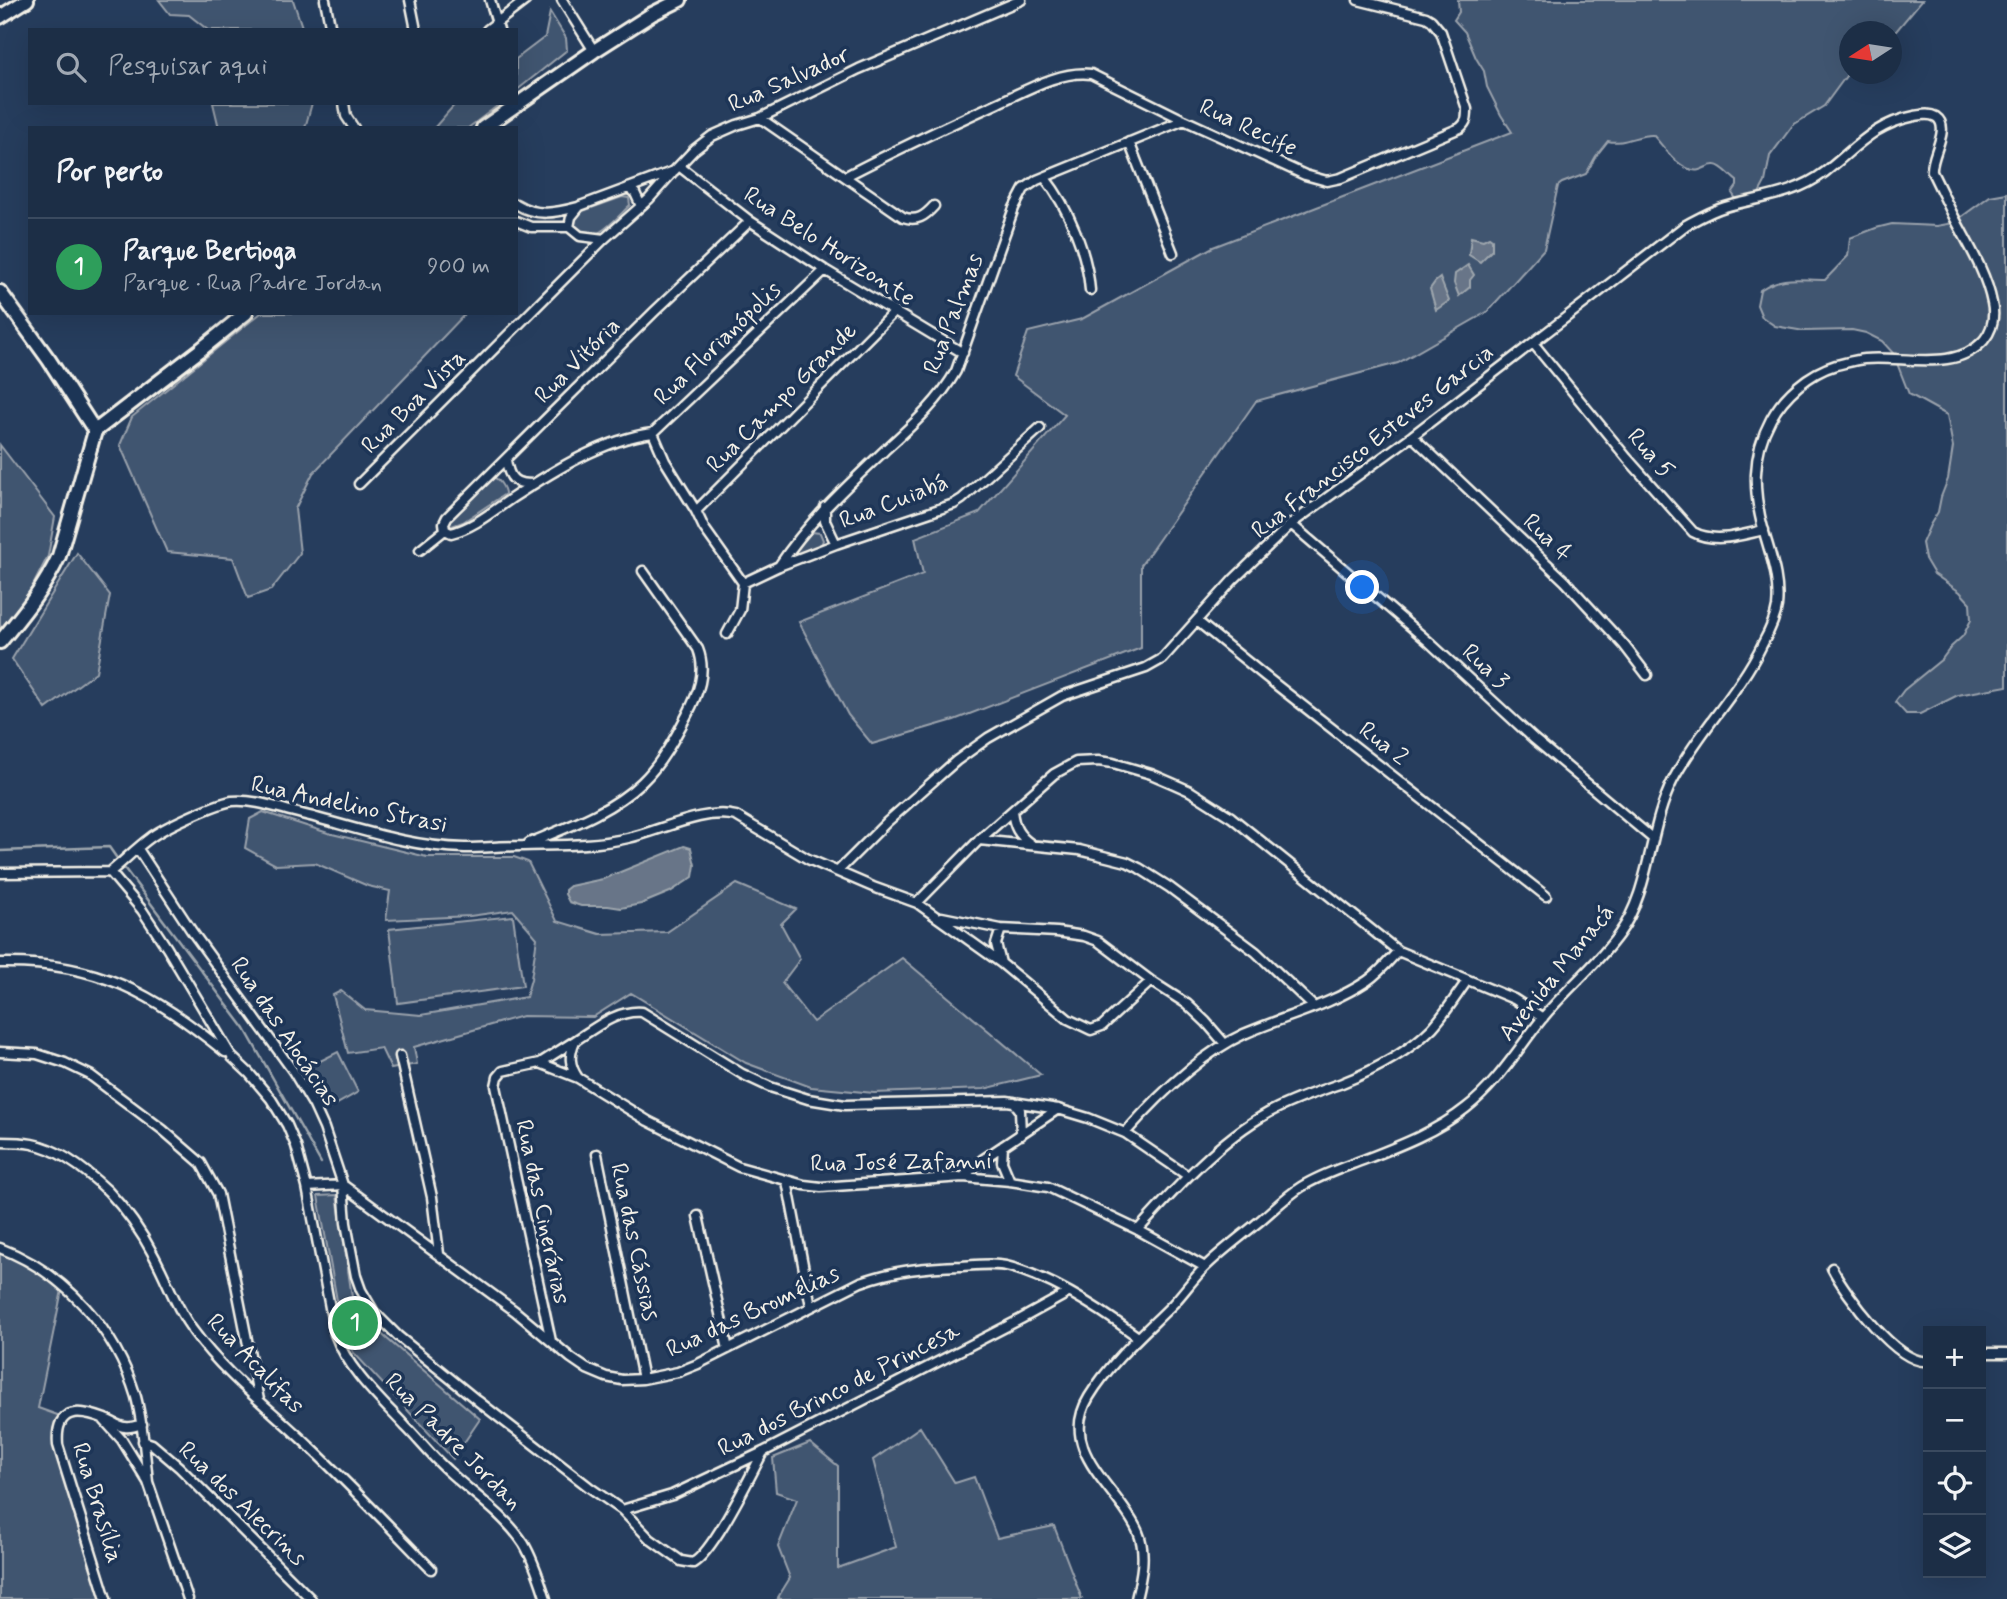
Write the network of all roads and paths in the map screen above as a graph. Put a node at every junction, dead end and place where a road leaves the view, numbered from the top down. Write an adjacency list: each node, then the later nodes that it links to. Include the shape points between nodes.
1 (27, 0): 10 (street)
2 (325, 0): 12 (street)
3 (410, 0): 13 (street)
4 (490, 0): 11 (street)
5 (526, 0): 11 (street)
6 (562, 0): 14 (street)
7 (680, 0): 14 (street)
8 (1021, 0): 18 (street, Rua Salvador, via 859,69)
9 (1358, 0): 19 (street, Rua Recife, via 1426,16 1434,23 1466,109 1466,121 1460,128 1327,181)
10 (0, 17)
11 (498, 26)
12 (331, 28)
13 (416, 28)
14 (594, 51): 15 (street)
15 (518, 104)
16 (344, 105): 21 (street)
17 (516, 105): 22 (street)
18 (760, 118): 24 (street, Rua Salvador, via 712,136); 25 (street)
19 (1184, 120): 23 (street, Rua Palmas); 25 (street, Rua Recife, via 1091,74 1077,74 1003,100)
20 (1888, 124): 42 (street, Rua Francisco Esteves Garcia, via 1792,191 1721,208 1686,225); 54 (street, Avenida Manacá, via 1926,114 1940,121 1942,131 1932,172 1983,273 1992,299 1993,324 1984,340 1963,355 1933,360 1863,359 1831,366 1790,394 1770,421 1758,459 1755,495)
21 (353, 126)
22 (486, 126)
23 (1129, 142): 26 (street, Rua Palmas); 36 (street)
24 (676, 169): 27 (street, Rua Salvador); 30 (street, Rua Boa Vista); 32 (street, Rua Belo Horizonte)
25 (846, 176): 31 (street, via 903,217 919,218)
26 (1045, 178): 38 (street, via 1059,197 1084,254); 43 (street, Rua Palmas, via 1029,184 1020,195)
27 (628, 188): 29 (street, Rua Salvador); 30 (street)
28 (518, 205): 29 (street, Rua Salvador, via 538,213)
29 (580, 206): 34 (street, via 570,217)
30 (641, 206): 35 (street, Rua Boa Vista)
31 (934, 206)
32 (750, 221): 37 (street, Rua Belo Horizonte); 48 (street, Rua Vitória)
33 (518, 222): 34 (street, via 539,228)
34 (569, 227): 35 (street, via 580,236)
35 (604, 239): 49 (street, Rua Boa Vista)
36 (1173, 253)
37 (825, 270): 40 (street, Rua Belo Horizonte); 46 (street, Rua Florianópolis)
38 (1090, 290)
39 (0, 292): 45 (street)
40 (894, 312): 43 (street, Rua Belo Horizonte); 52 (street, Rua Campo Grande)
41 (244, 315): 45 (street)
42 (1533, 343): 47 (street, Rua Francisco Esteves Garcia); 54 (street, Rua 5, via 1693,532 1711,538)
43 (963, 354): 51 (street, Rua Palmas, via 951,381 933,403)
44 (1040, 428): 56 (street, Rua Cuiabá, via 954,504)
45 (95, 431): 63 (street, via 55,565)
46 (653, 433): 50 (street, Rua Florianópolis, via 605,446); 52 (street)
47 (1412, 436): 53 (street, Rua Francisco Esteves Garcia); 64 (street, Rua 4, via 1565,581)
48 (506, 460): 50 (street, via 514,480); 55 (street, Rua Vitória, via 447,517)
49 (359, 484)
50 (534, 484): 55 (street, Rua Florianópolis, via 459,531)
51 (825, 507): 56 (street, via 825,521); 58 (street, Rua Palmas)
52 (696, 511): 60 (street)
53 (1291, 524): 61 (street, Rua Francisco Esteves Garcia); 66 (street, Rua 3)
54 (1764, 530): 66 (street, Avenida Manacá, via 1778,588 1773,622 1740,684 1673,780)
55 (446, 531): 57 (street)
56 (836, 544): 58 (street, Rua Cuiabá)
57 (420, 550)
58 (779, 566): 60 (street, Rua Cuiabá)
59 (643, 571): 68 (street, via 701,657 700,686 692,706 643,782 598,813)
60 (743, 583): 62 (street, via 740,610)
61 (1197, 621): 71 (street, Rua Francisco Esteves Garcia, via 1155,663 1062,696 970,750); 74 (street, Rua 2)
62 (727, 634)
63 (0, 642)
64 (1647, 675)
65 (1012, 811): 67 (street); 69 (street, via 1017,832); 78 (street, via 1054,774 1076,762 1098,761 1151,774 1231,817)
66 (1652, 838): 85 (street, Avenida Manacá, via 1636,898 1621,932)
67 (979, 839): 69 (street); 75 (street)
68 (523, 846): 70 (street, Rua Andelino Strasi, via 431,846 239,801 210,808 169,827); 71 (street, Rua Andelino Strasi, via 628,838 726,813)
69 (1033, 846): 83 (street, via 1079,850 1139,868 1256,952)
70 (138, 849): 72 (street, Rua Andelino Strasi); 105 (street, Rua das Alocácias, via 303,1086 324,1128)
71 (838, 871): 75 (street, Rua Andelino Strasi)
72 (110, 872): 73 (street); 84 (street, Rua Padre Jordan, via 142,910)
73 (0, 873)
74 (1546, 896)
75 (917, 904): 76 (street, Rua Andelino Strasi)
76 (937, 916): 77 (street); 80 (street)
77 (1002, 929): 80 (street, via 996,948); 81 (street, via 1057,932 1098,941)
78 (1398, 951): 82 (street); 83 (street, via 1368,980)
79 (0, 963): 86 (street, via 39,964 106,977)
80 (1001, 963): 81 (street, via 1068,1020 1091,1030 1102,1026)
81 (1151, 981): 88 (street, via 1187,1004)
82 (1467, 981): 85 (street, via 1514,999); 101 (street, via 1432,1027 1396,1056 1267,1114)
83 (1314, 1007): 88 (street)
84 (204, 1011): 86 (street); 91 (street, Rua Padre Jordan)
85 (1543, 1018): 111 (street, Avenida Manacá, via 1507,1067 1465,1110 1400,1146 1302,1186)
86 (191, 1024): 91 (street)
87 (575, 1041): 92 (street); 93 (street, via 570,1058); 94 (street, via 611,1019 642,1012 742,1074 808,1099 845,1105)
88 (1225, 1044): 96 (street, via 1159,1096)
89 (0, 1052): 122 (street, via 37,1054 90,1075 201,1163 218,1194)
90 (400, 1056): 110 (street, via 432,1197)
91 (232, 1057): 106 (street, Rua Padre Jordan, via 280,1113 296,1146)
92 (540, 1063): 93 (street, Rua José Zafanni); 116 (street, Rua das Cinerárias, via 503,1071 496,1091)
93 (578, 1078): 103 (street, Rua José Zafanni, via 648,1121 739,1167)
94 (1014, 1102): 95 (street); 97 (street, via 1020,1110)
95 (1058, 1110): 96 (street); 97 (street)
96 (1125, 1133): 101 (street)
97 (1021, 1135): 99 (street)
98 (0, 1142): 122 (street, Rua Acalifas, via 52,1150 109,1192 143,1237 194,1332)
99 (1003, 1146): 102 (street); 104 (street, via 1002,1162)
100 (597, 1154): 121 (street, Rua das Cássias)
101 (1188, 1175): 108 (street)
102 (963, 1177): 103 (street, Rua José Zafanni, via 821,1187); 104 (street, Rua José Zafanni)
103 (787, 1181): 114 (street)
104 (1010, 1181): 108 (street, Rua José Zafanni, via 1048,1187)
105 (343, 1185): 106 (street); 110 (street, Rua das Bromélias); 128 (street, Rua das Alocácias, via 356,1276 374,1312 478,1401)
106 (307, 1187): 133 (street, Rua Padre Jordan, via 335,1334 347,1359 445,1468 516,1534)
107 (698, 1216): 117 (street)
108 (1138, 1230): 111 (street, Rua José Zafanni)
109 (0, 1248): 124 (street, via 40,1268 83,1304 127,1373)
110 (439, 1254): 116 (street, Rua das Bromélias)
111 (1205, 1267): 115 (street, Avenida Manacá)
112 (1832, 1268): 120 (street, via 1857,1307 1902,1353)
113 (1068, 1293): 114 (street, Rua das Bromélias, via 1001,1265 940,1267 889,1272); 115 (street, Rua das Bromélias); 126 (street, Rua dos Brinco de Princesa)
114 (811, 1306): 117 (street, Rua das Bromélias)
115 (1138, 1337): 134 (street, Avenida Manacá, via 1087,1399 1079,1426 1088,1459 1141,1539)
116 (551, 1341): 121 (street, Rua das Bromélias, via 587,1369 606,1377)
117 (728, 1349): 121 (street, Rua das Bromélias, via 698,1364)
118 (1986, 1353): 119 (street)
119 (2007, 1353)
120 (1923, 1361)
121 (643, 1379)
122 (259, 1400): 129 (street, Rua Acalifas)
123 (103, 1418): 124 (street, Rua Brasília, via 125,1427); 127 (street, Rua Brasília); 130 (street, Rua Brasília, via 72,1412 63,1417 57,1433)
124 (142, 1424): 125 (street)
125 (143, 1441): 127 (street); 132 (street, Rua dos Alecrins, via 179,1467)
126 (763, 1451): 128 (street, Rua dos Brinco de Princesa, via 672,1495); 128 (street, via 722,1527 697,1561 688,1563 669,1553)
127 (148, 1482): 131 (street)
128 (622, 1510)
129 (431, 1569)
130 (106, 1599)
131 (188, 1599)
132 (312, 1599)
133 (547, 1599)
134 (1136, 1599)

